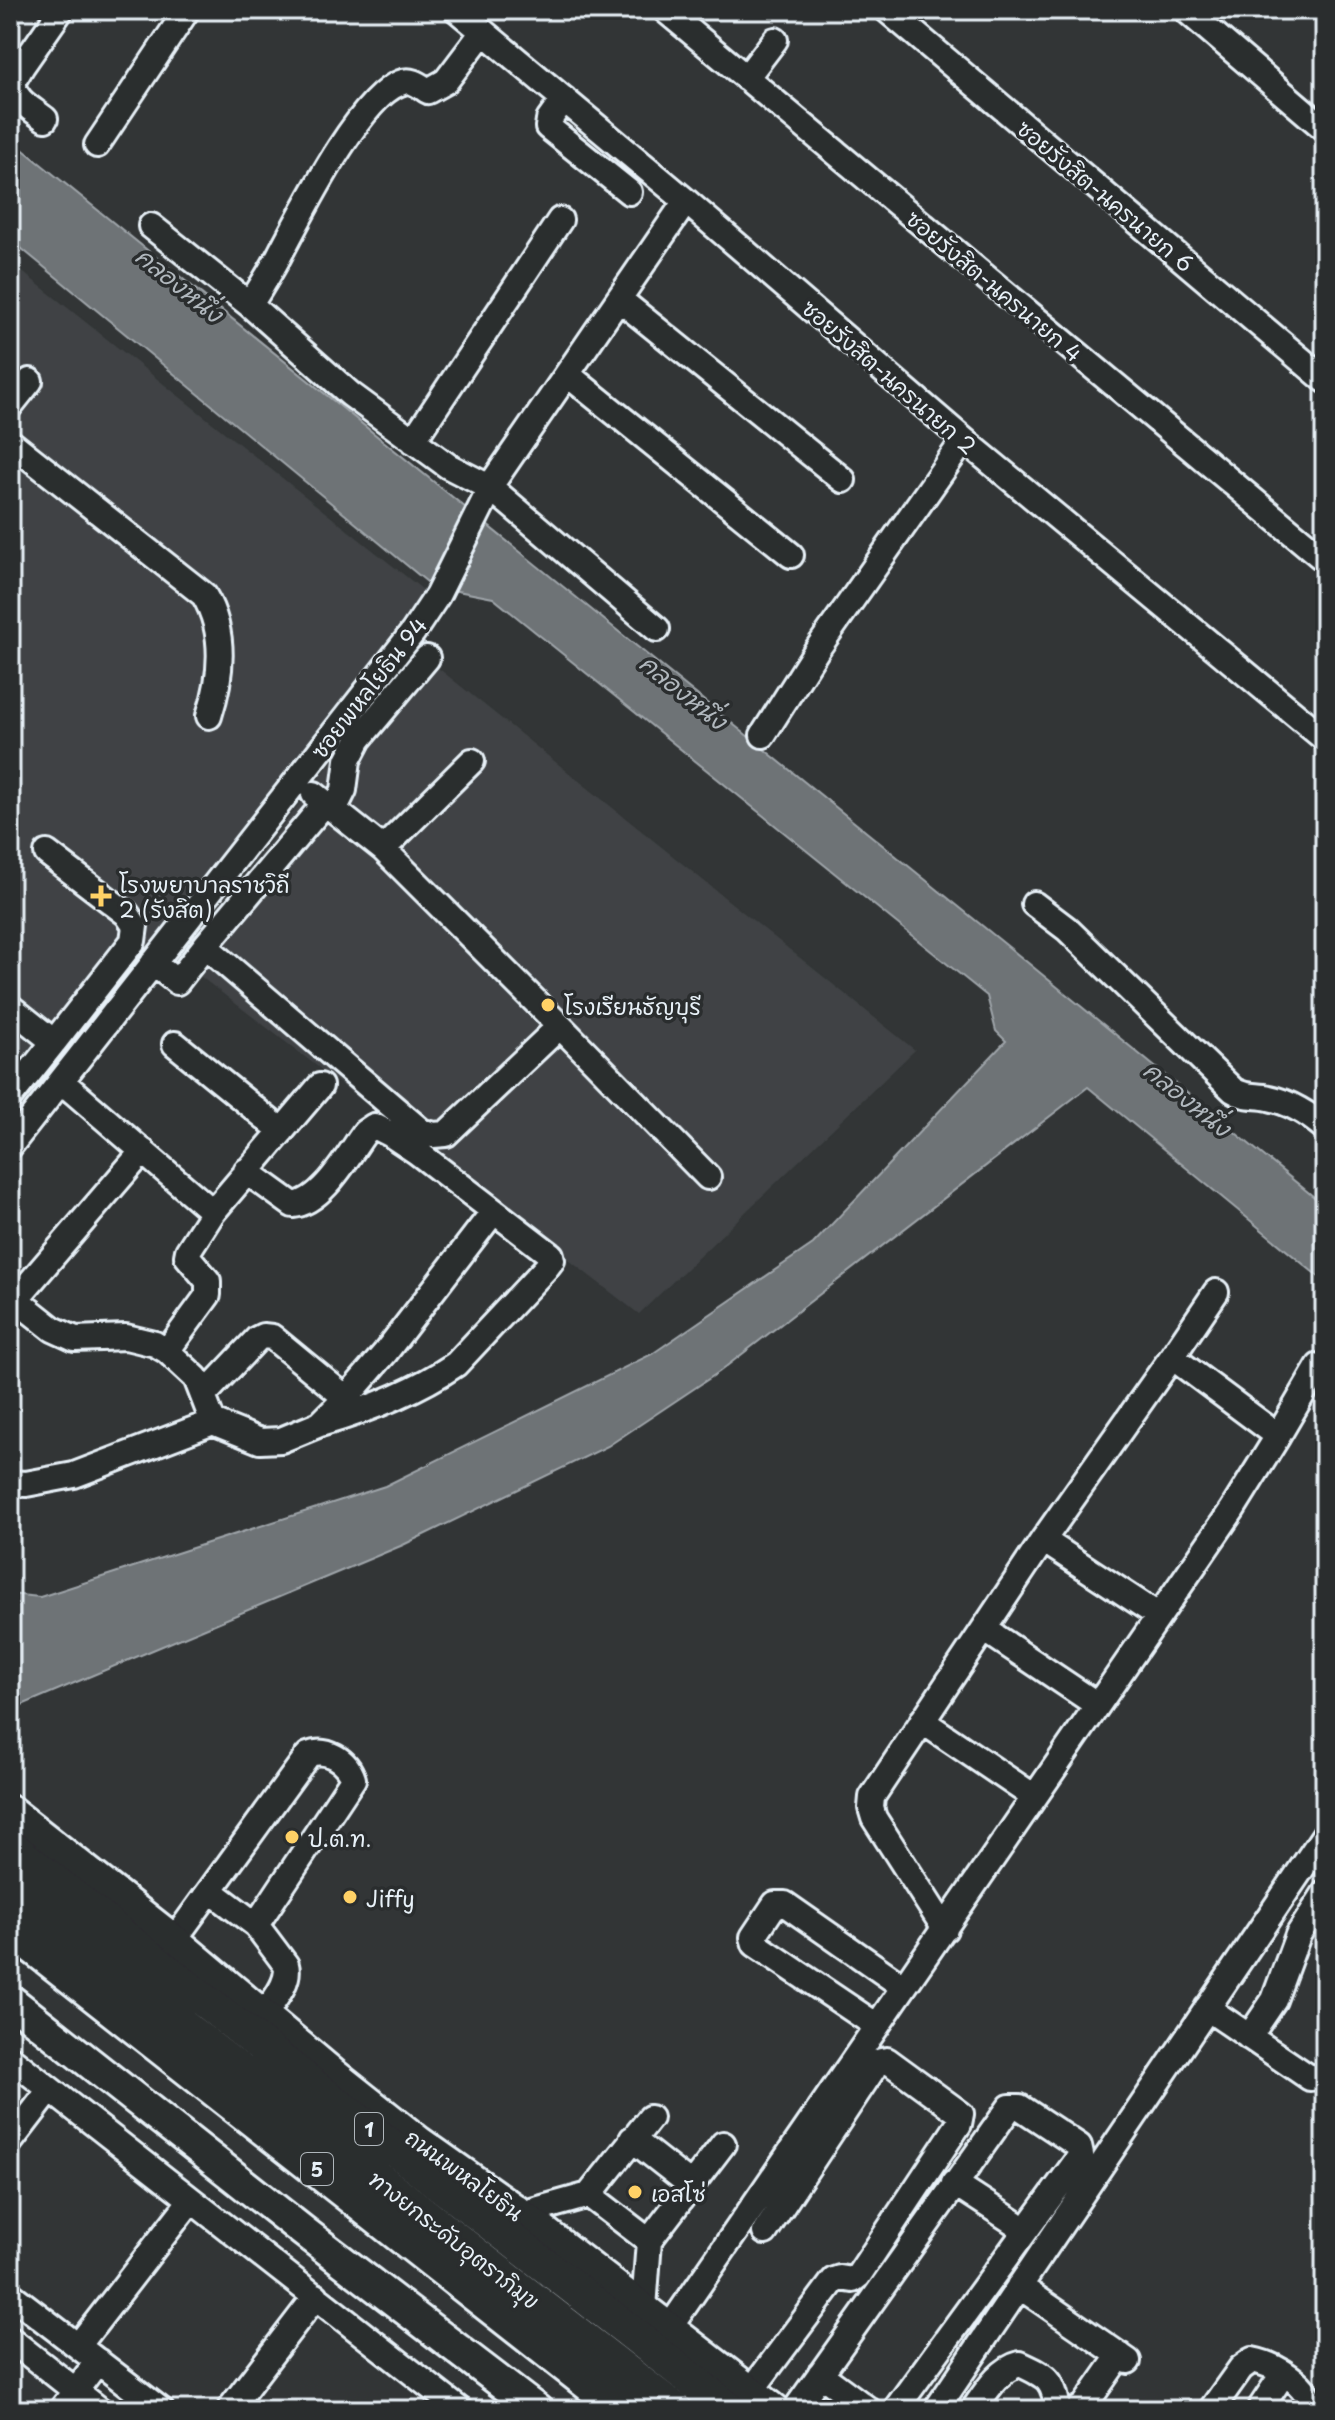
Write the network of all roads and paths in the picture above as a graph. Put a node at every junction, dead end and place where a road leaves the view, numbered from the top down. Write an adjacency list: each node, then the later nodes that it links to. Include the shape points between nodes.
1 (61, 10): 9 (street)
2 (187, 10): 14 (street)
3 (457, 10): 7 (street, ซอยรังสิต-นครนายก 2)
4 (665, 10): 10 (street, ซอยรังสิต-นครนายก 4)
5 (887, 10): 22 (street, ซอยรังสิต-นครนายก 6)
6 (1195, 13): 13 (street)
7 (483, 32): 11 (street, ซอยรังสิต-นครนายก 2); 20 (street, via 446,81 428,91 404,81 369,107 328,166)
8 (775, 40): 10 (street)
9 (16, 62): 12 (street, via 16,97)
10 (746, 78): 31 (street, ซอยรังสิต-นครนายก 4)
11 (564, 99): 15 (street, via 548,127); 16 (street, ซอยรังสิต-นครนายก 2)
12 (45, 119)
13 (1325, 129)
14 (97, 145)
15 (629, 192)
16 (686, 201): 19 (street, ซอยพหลโยธิน 94); 25 (street, ซอยรังสิต-นครนายก 2)
17 (560, 220): 26 (street)
18 (151, 226): 20 (street)
19 (619, 299): 21 (street, ซอยพหลโยธิน 94); 28 (street)
20 (250, 305): 26 (street, via 350,394)
21 (567, 374): 29 (street, ซอยพหลโยธิน 94); 30 (street)
22 (1325, 380)
23 (30, 381): 24 (street)
24 (10, 406)
25 (964, 440): 35 (street); 36 (street, ซอยรังสิต-นครนายก 2)
26 (413, 441): 29 (street)
27 (10, 442): 34 (street, via 204,595 218,628 219,651 218,690)
28 (843, 480)
29 (489, 493): 32 (street); 38 (street, ซอยพหลโยธิน 94, via 413,632)
30 (791, 555)
31 (1325, 560)
32 (657, 629)
33 (427, 658): 39 (street, via 359,739 348,760 344,790)
34 (209, 716)
35 (763, 735)
36 (1325, 739)
37 (472, 761): 40 (street)
38 (296, 780): 39 (street); 44 (street, ซอยพหลโยธิน 94)
39 (330, 806): 40 (street); 43 (street)
40 (383, 849): 46 (street)
41 (47, 853): 47 (street, via 127,914 135,926 133,941)
42 (1034, 904): 52 (street, via 1067,929 1233,1090 1241,1096 1270,1098)
43 (205, 946): 44 (street, via 177,982); 46 (street, via 421,1131 433,1135 446,1134)
44 (153, 963): 49 (street, ซอยพหลโยธิน 94)
45 (10, 1007): 47 (street)
46 (560, 1026): 57 (street)
47 (54, 1042): 51 (street)
48 (175, 1044): 53 (street)
49 (61, 1081): 54 (street, ซอยพหลโยธิน 94); 55 (street)
50 (320, 1086): 53 (street)
51 (10, 1097)
52 (1325, 1128)
53 (282, 1131): 56 (street)
54 (10, 1146)
55 (143, 1151): 59 (street); 61 (street)
56 (246, 1171): 58 (street, via 293,1205 304,1204 324,1188 374,1126); 59 (street)
57 (708, 1177)
58 (494, 1211): 66 (street); 68 (street, via 551,1255 546,1268 441,1375)
59 (213, 1212): 62 (street, via 187,1256 208,1281 208,1295)
60 (1216, 1292): 63 (street)
61 (13, 1297): 62 (street, via 53,1329 75,1339 126,1337)
62 (167, 1351): 65 (street, via 196,1378)
63 (1172, 1357): 69 (street); 71 (street)
64 (1319, 1366): 69 (street)
65 (203, 1396): 66 (street, via 263,1336 272,1337); 67 (street)
66 (346, 1398): 68 (street)
67 (213, 1422): 68 (street, via 260,1441 281,1440); 70 (street, via 74,1475)
68 (320, 1424)
69 (1278, 1436): 84 (street)
70 (10, 1483)
71 (1043, 1540): 72 (street); 73 (street)
72 (1150, 1610)
73 (984, 1629): 74 (street); 75 (street)
74 (1090, 1700)
75 (922, 1721): 76 (street); 84 (street, via 872,1797 871,1808)
76 (1024, 1790)
77 (10, 1811): 86 (main road, ถนนพหลโยธิน / 1)
78 (1325, 1834): 89 (street)
79 (10, 1846): 105 (highway, ถนนพหลโยธิน / 1, via 340,2107)
80 (10, 1888): 128 (highway, ทางยกระดับอุตราภิมุข / 5)
81 (211, 1891): 83 (street); 83 (street, via 308,1755 326,1751 348,1768 353,1779); 86 (street)
82 (1325, 1893): 92 (street, via 1298,1935 1274,2000)
83 (256, 1925): 90 (street, via 288,1972)
84 (945, 1929): 87 (street)
85 (10, 1931): 126 (highway, via 444,2272); 127 (highway, ทางยกระดับอุตราภิมุข / 5)
86 (174, 1940): 90 (main road, ถนนพหลโยธิน / 1)
87 (904, 1987): 91 (street); 91 (street, via 785,1904 775,1904 753,1937 755,1944)
88 (10, 2000): 125 (main road)
89 (1207, 2008): 92 (street); 109 (street)
90 (264, 2015): 99 (main road, ถนนพหลโยธิน / 1)
91 (877, 2026): 113 (street)
92 (1249, 2037): 94 (street, via 1310,2078)
93 (10, 2058): 95 (street)
94 (1325, 2076)
95 (50, 2090): 98 (street); 104 (street)
96 (650, 2118): 97 (street)
97 (632, 2139): 102 (street); 103 (street)
98 (10, 2142)
99 (419, 2142): 105 (highway)
100 (723, 2144): 102 (street)
101 (954, 2183): 106 (street); 106 (street, via 1010,2107 1020,2107 1079,2146 1081,2155); 117 (street)
102 (692, 2186): 108 (street)
103 (589, 2195): 105 (street); 108 (street)
104 (191, 2200): 111 (street); 115 (street)
105 (522, 2230): 112 (main road, ถนนพหลโยธิน / 1); 120 (highway, ถนนพหลโยธิน / 1)
106 (1026, 2230): 131 (street)
107 (765, 2232): 120 (street, via 881,2061 887,2060 961,2114 858,2276 834,2280)
108 (649, 2241): 112 (street)
109 (1019, 2286): 132 (street); 135 (street, via 1124,2358)
110 (10, 2294): 115 (street)
111 (316, 2296): 121 (street); 124 (street)
112 (644, 2308): 113 (main road, ถนนพหลโยธิน / 1)
113 (670, 2327): 120 (main road, ถนนพหลโยธิน / 1)
114 (10, 2339): 119 (street)
115 (78, 2346): 116 (street)
116 (98, 2361): 119 (street); 123 (street)
117 (820, 2374): 129 (street); 130 (street)
118 (1283, 2374): 136 (street, via 1252,2360); 137 (street); 138 (street, via 1308,2394)
119 (68, 2401): 122 (street)
120 (752, 2404)
121 (457, 2409)
122 (100, 2410)
123 (161, 2410)
124 (229, 2410)
125 (537, 2410)
126 (610, 2410)
127 (623, 2410)
128 (675, 2410)
129 (795, 2410)
130 (869, 2410)
131 (895, 2410)
132 (936, 2410)
133 (973, 2410): 134 (street, via 999,2376 1020,2364 1050,2382)
134 (1058, 2410)
135 (1078, 2410)
136 (1211, 2410)
137 (1259, 2410)
138 (1311, 2410)

